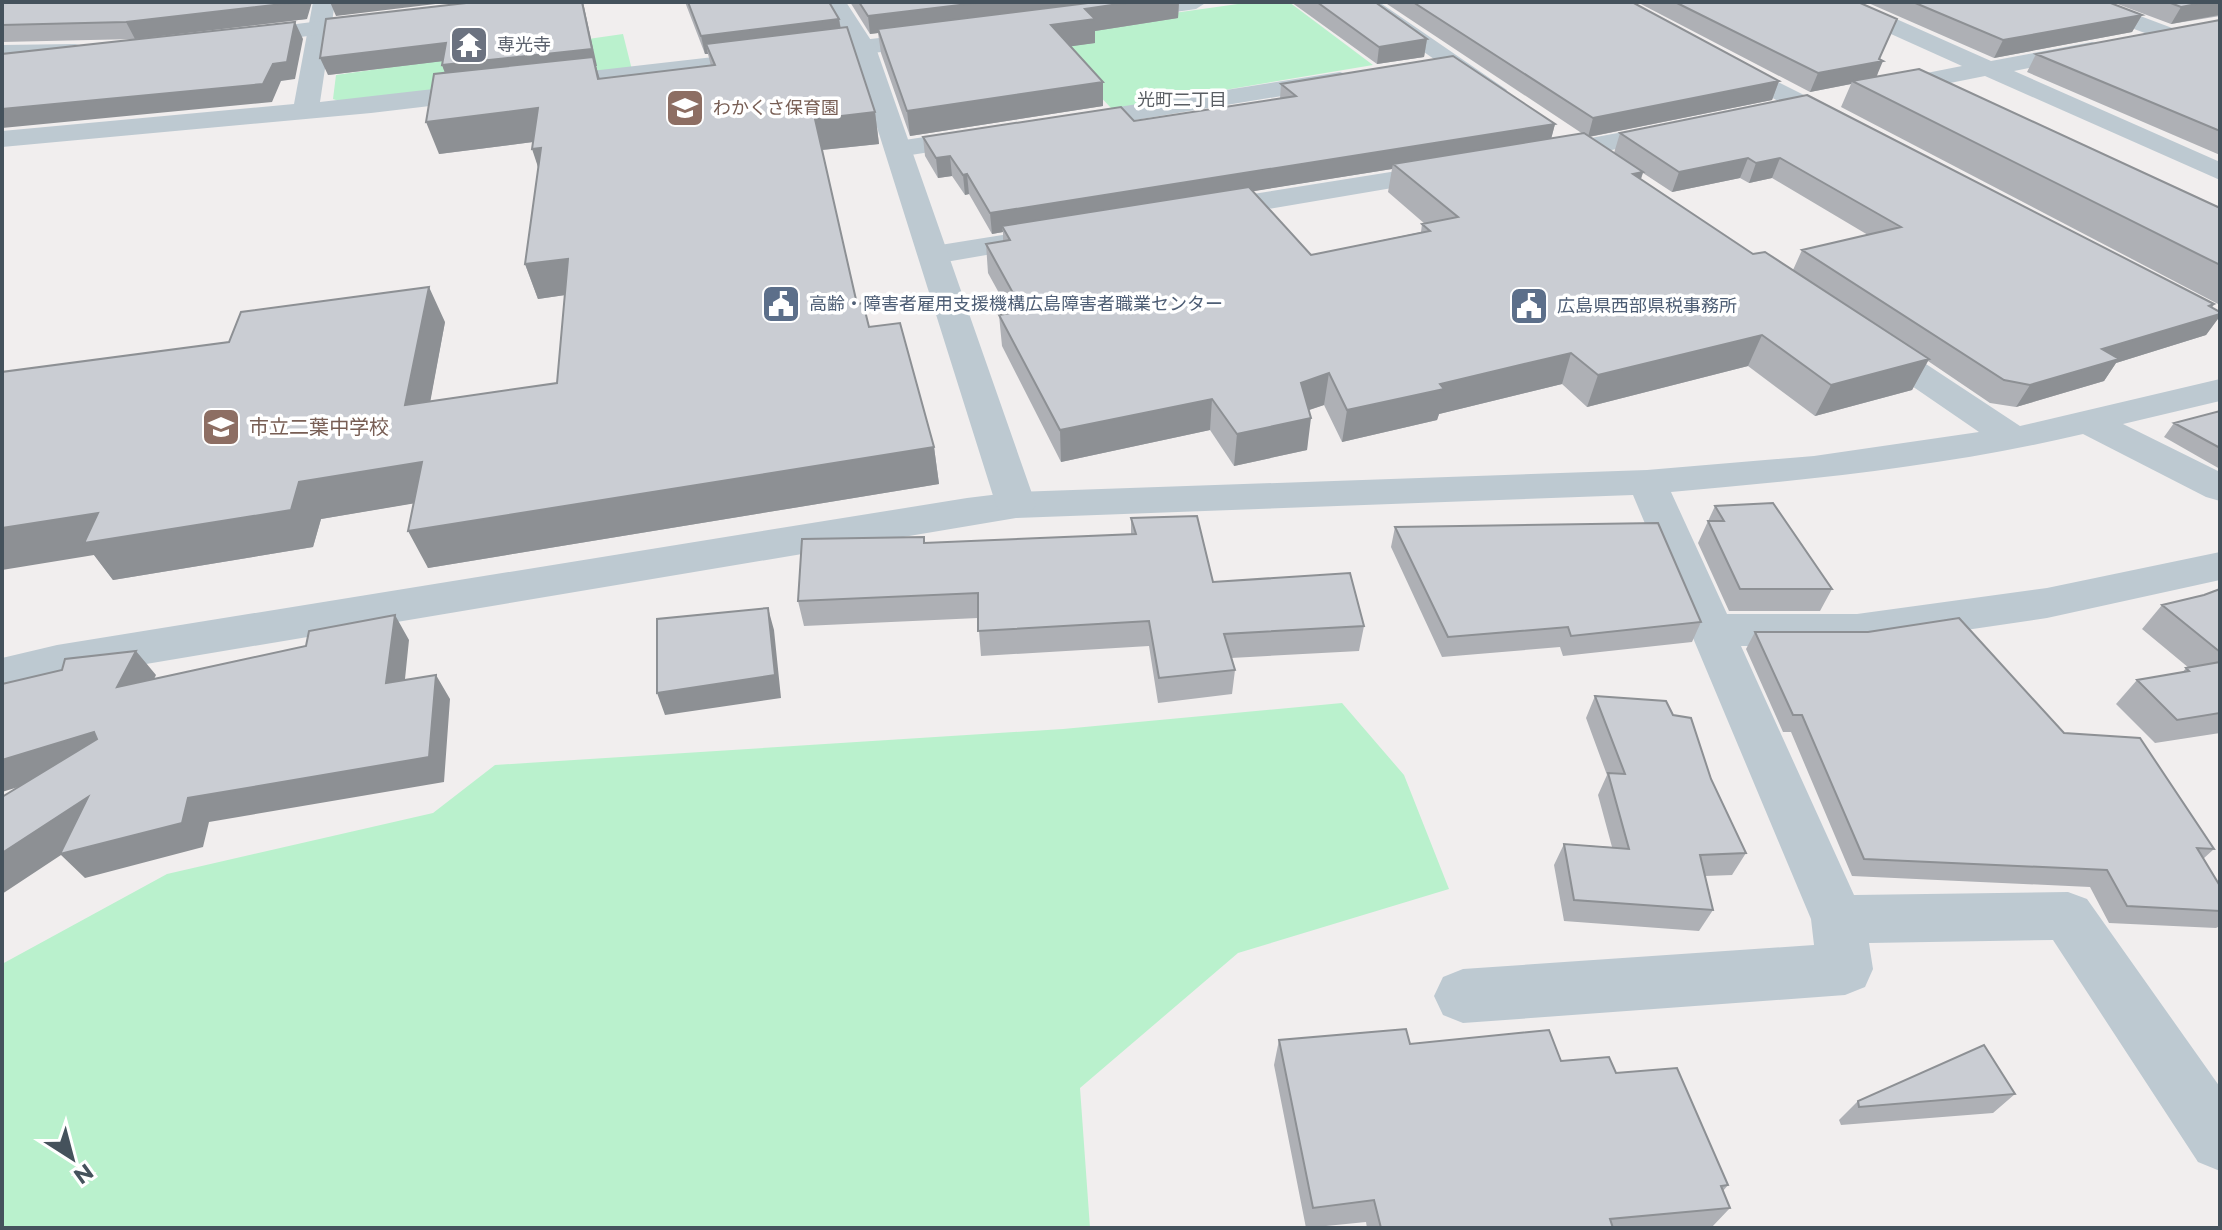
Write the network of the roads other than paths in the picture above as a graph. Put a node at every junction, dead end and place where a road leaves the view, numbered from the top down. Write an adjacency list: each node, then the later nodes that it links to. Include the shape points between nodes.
1 (324, 2): 10 (street)
2 (835, 2): 15 (street)
3 (1196, 2): 7 (street)
4 (1364, 2): 19 (street)
5 (1839, 2): 21 (street)
6 (2083, 2): 12 (street)
7 (1088, 17)
8 (402, 18): 10 (street)
9 (2220, 25): 12 (street)
10 (319, 29): 13 (street); 25 (street)
11 (964, 34): 15 (street)
12 (2169, 35): 17 (street); 21 (street)
13 (219, 41)
14 (1695, 46): 23 (street)
15 (864, 48): 25 (street); 33 (street)
16 (2, 52): 18 (street, via 105,51)
17 (2220, 54)
18 (2, 62)
19 (1453, 63): 20 (street); 24 (street)
20 (1422, 67)
21 (1986, 68): 23 (street); 37 (street)
22 (1360, 77): 29 (street)
23 (1804, 104): 26 (street); 32 (street)
24 (1517, 106)
25 (306, 111): 31 (street)
26 (1759, 113)
27 (1542, 123): 34 (street)
28 (1700, 125): 34 (street)
29 (1049, 126)
30 (1003, 133): 33 (street)
31 (2, 139)
32 (1871, 140)
33 (898, 149): 41 (street)
34 (1581, 149): 35 (street); 38 (street)
35 (1519, 159)
36 (1472, 167): 39 (street)
37 (2220, 172)
38 (1616, 173)
39 (1177, 215)
40 (1069, 233): 41 (street)
41 (934, 255): 48 (street)
42 (1840, 323): 45 (street)
43 (2220, 390): 44 (street)
44 (2087, 421): 45 (street); 47 (street)
45 (2014, 439): 46 (street, via 1814,468)
46 (1647, 482): 48 (street); 50 (street)
47 (2220, 488)
48 (1016, 505): 51 (street)
49 (2220, 566): 50 (street, via 2047,603 1857,630)
50 (1711, 630): 52 (street)
51 (2, 675)
52 (1838, 919): 53 (street, via 1845,969); 54 (street, via 2068,916)
53 (1463, 996)
54 (2220, 1140)

